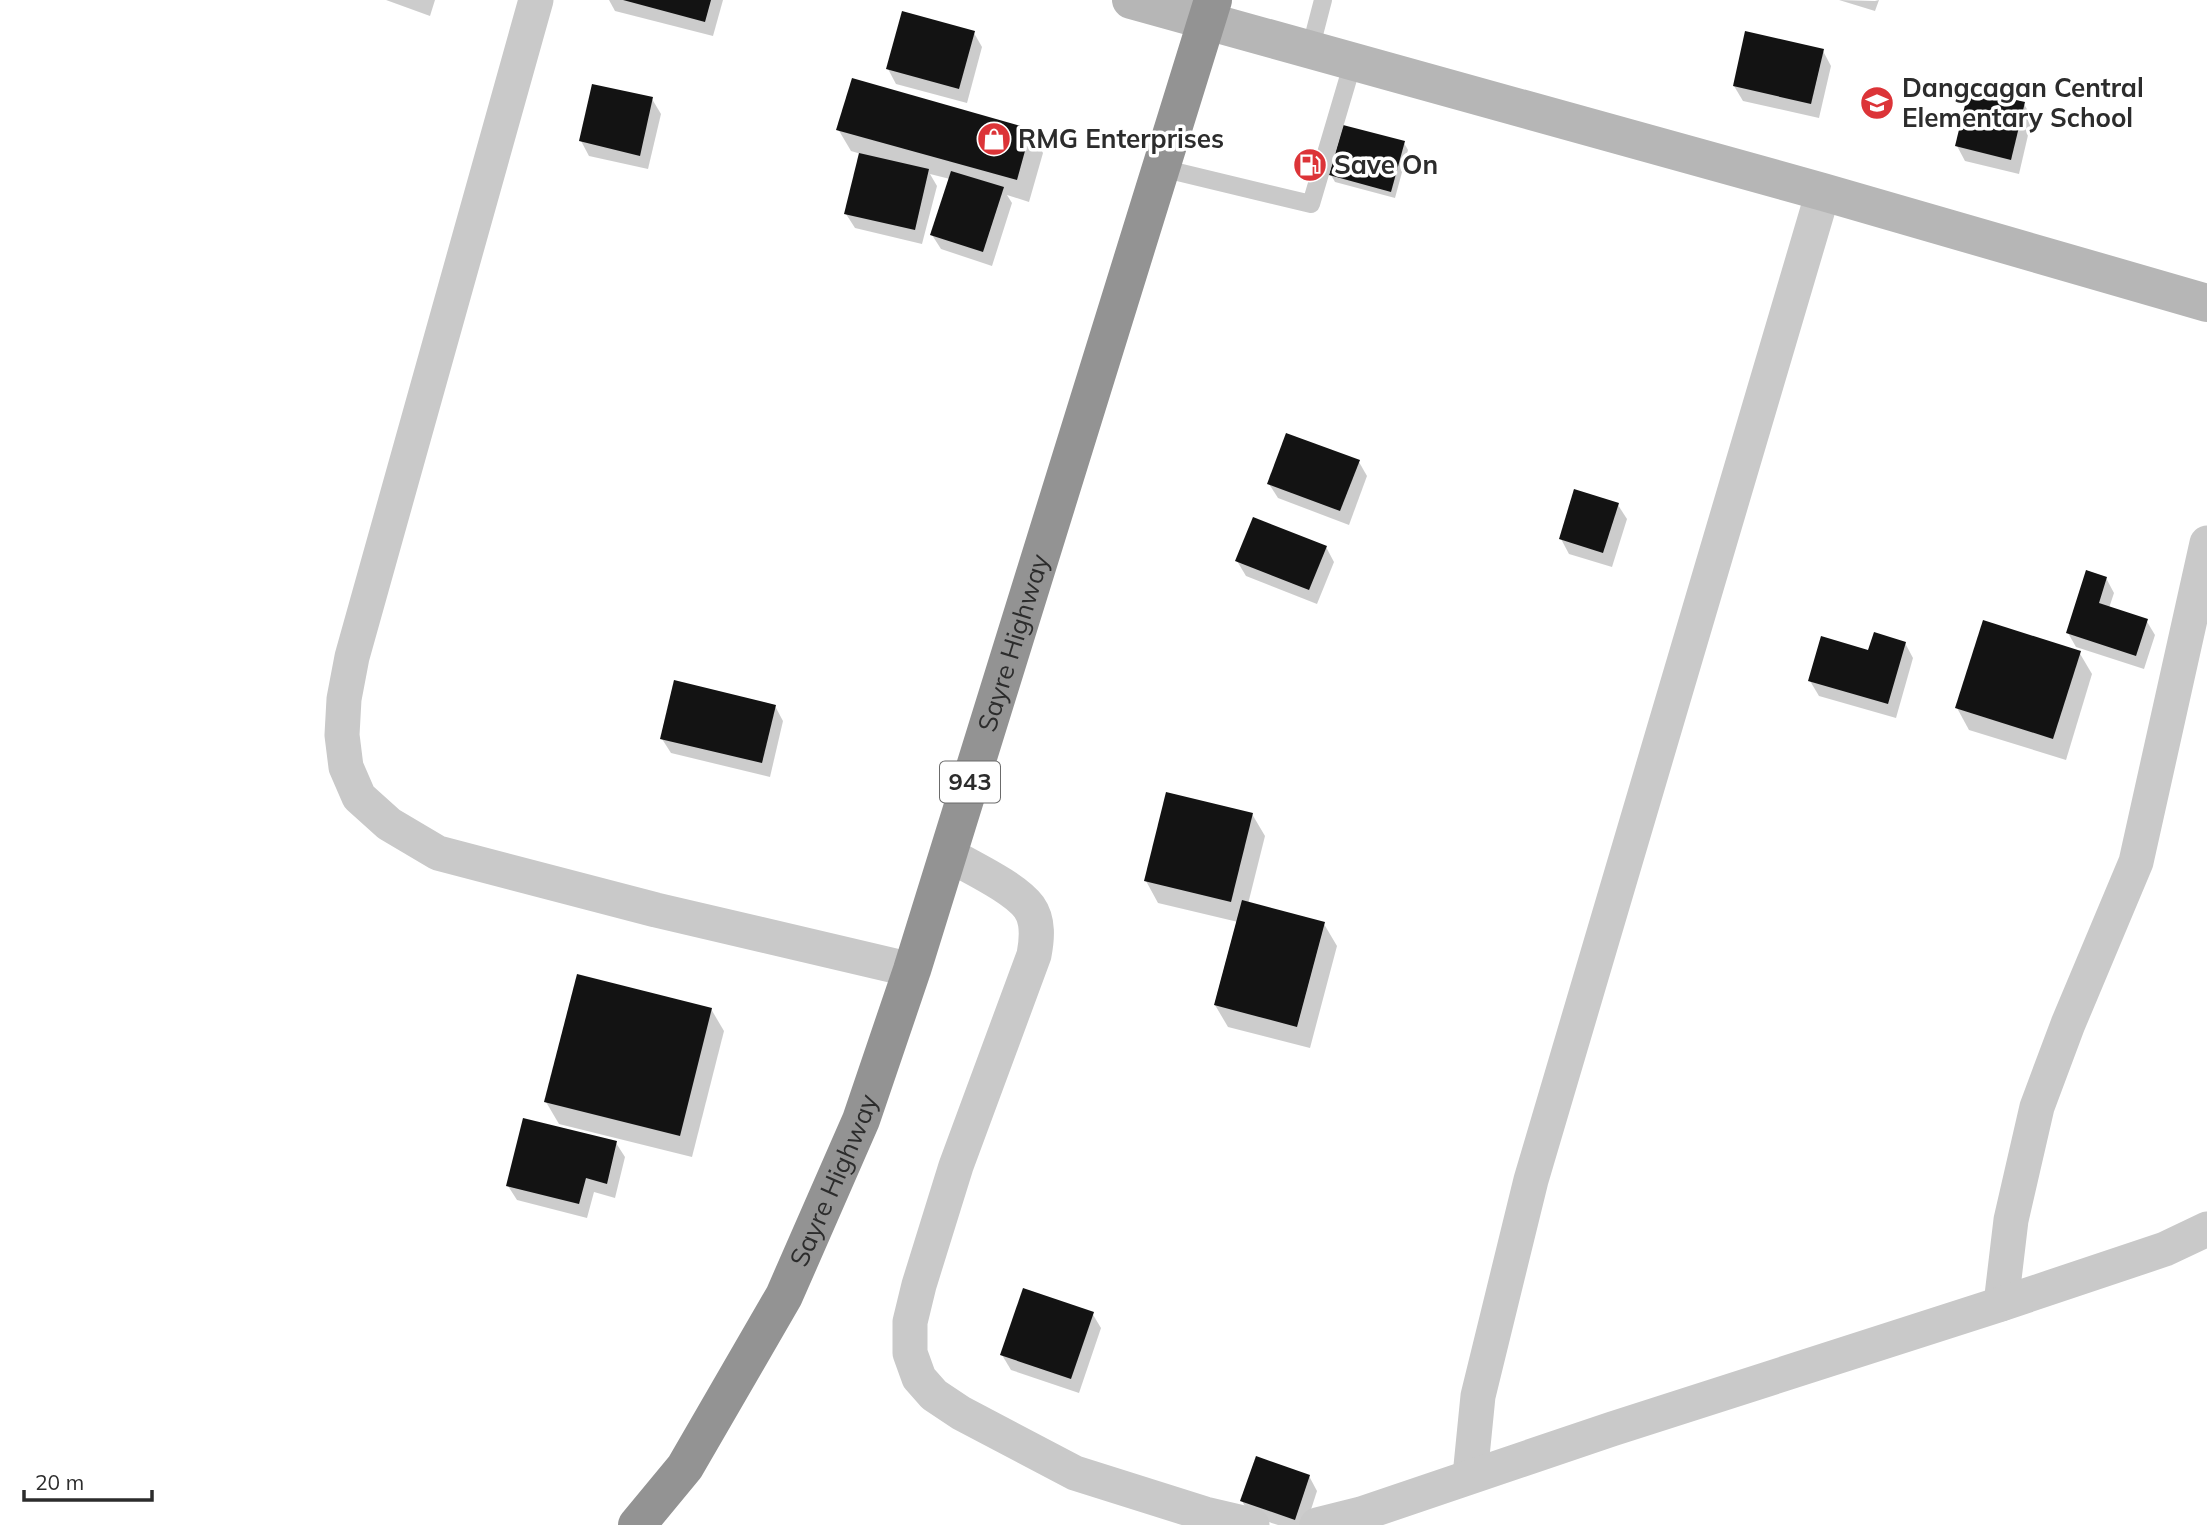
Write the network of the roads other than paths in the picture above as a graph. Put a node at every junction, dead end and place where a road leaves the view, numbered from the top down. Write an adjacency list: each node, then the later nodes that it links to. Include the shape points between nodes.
1 (536, 0): 12 (street, via 352,657 342,735 346,767 359,797 389,824 438,853)
2 (1131, 0): 4 (street)
3 (1323, 0): 5 (lane)
4 (1210, 10): 5 (street); 7 (highway, Sayre Highway / 943)
5 (1310, 50): 6 (street)
6 (1353, 62): 7 (lane, via 1311,204); 8 (street)
7 (1161, 168): 11 (highway, Sayre Highway / 943)
8 (1823, 192): 9 (street); 15 (street, via 1531,1181 1478,1396)
9 (2207, 303)
10 (2207, 543): 14 (street, via 2136,862 2038,1107 2011,1220)
11 (947, 853): 12 (highway, Sayre Highway / 943); 17 (street, via 1016,894 1030,908 1038,937 919,1285 910,1322 910,1353 919,1378 961,1413 1074,1473)
12 (912, 970): 16 (highway, Sayre Highway / 943, via 860,1120 784,1296 685,1467)
13 (2207, 1229): 14 (street, via 2165,1249)
14 (2001, 1304): 15 (street)
15 (1470, 1476): 18 (street)
16 (638, 1525)
17 (1252, 1525)
18 (1317, 1525)

